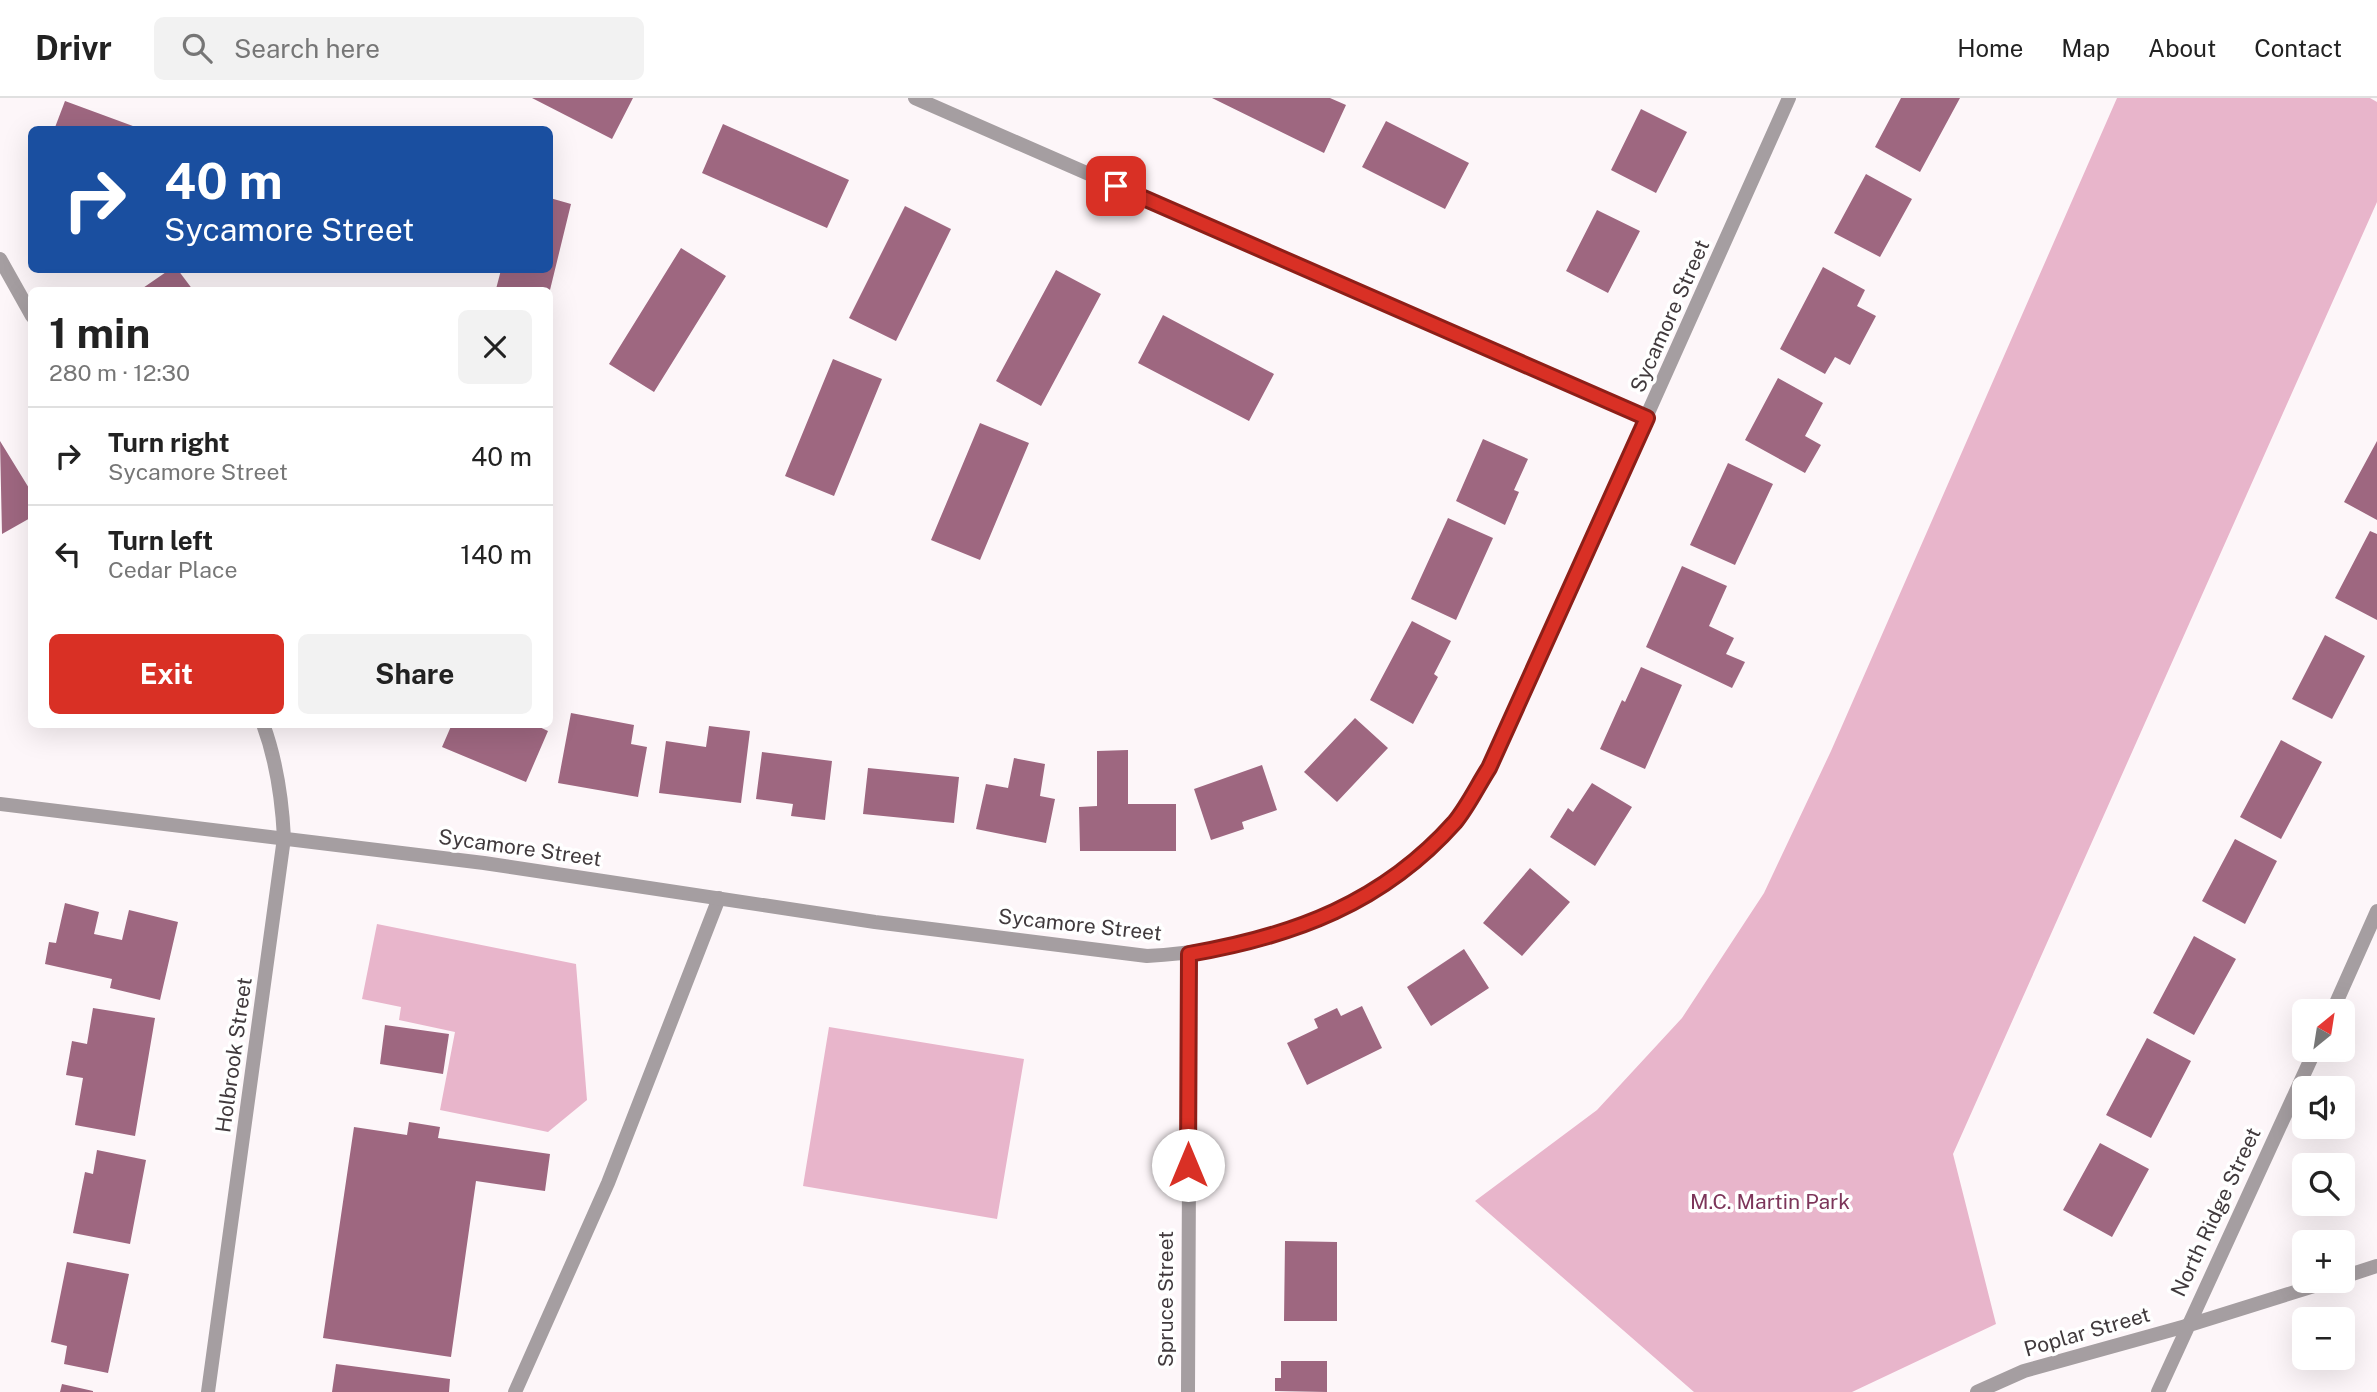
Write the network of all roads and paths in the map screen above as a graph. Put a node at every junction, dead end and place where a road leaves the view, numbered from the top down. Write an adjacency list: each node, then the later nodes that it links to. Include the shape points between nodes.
1 (915, 98): 5 (street)
2 (1789, 98): 5 (street, Sycamore Street)
3 (0, 260): 4 (street)
4 (28, 309)
5 (1647, 418): 11 (street, Sycamore Street, via 1489,768 1457,819 1415,863 1365,897 1308,925 1248,944)
6 (264, 728): 8 (street, Holbrook Street, via 282,796)
7 (0, 804): 8 (street, Sycamore Street)
8 (284, 838): 9 (street, Sycamore Street); 18 (street, Holbrook Street)
9 (719, 898): 11 (street, Sycamore Street, via 1147,957); 19 (street, via 608,1183)
10 (2377, 911): 12 (street)
11 (1189, 954): 20 (street, Spruce Street)
12 (2338, 999)
13 (2309, 1062): 17 (street, North Ridge Street)
14 (2377, 1266): 15 (street)
15 (2355, 1273)
16 (2292, 1293): 17 (street, Poplar Street)
17 (2186, 1326): 21 (street, Poplar Street, via 2024,1371); 22 (street, North Ridge Street)
18 (208, 1392)
19 (514, 1392)
20 (1188, 1392)
21 (1977, 1392)
22 (2158, 1392)

